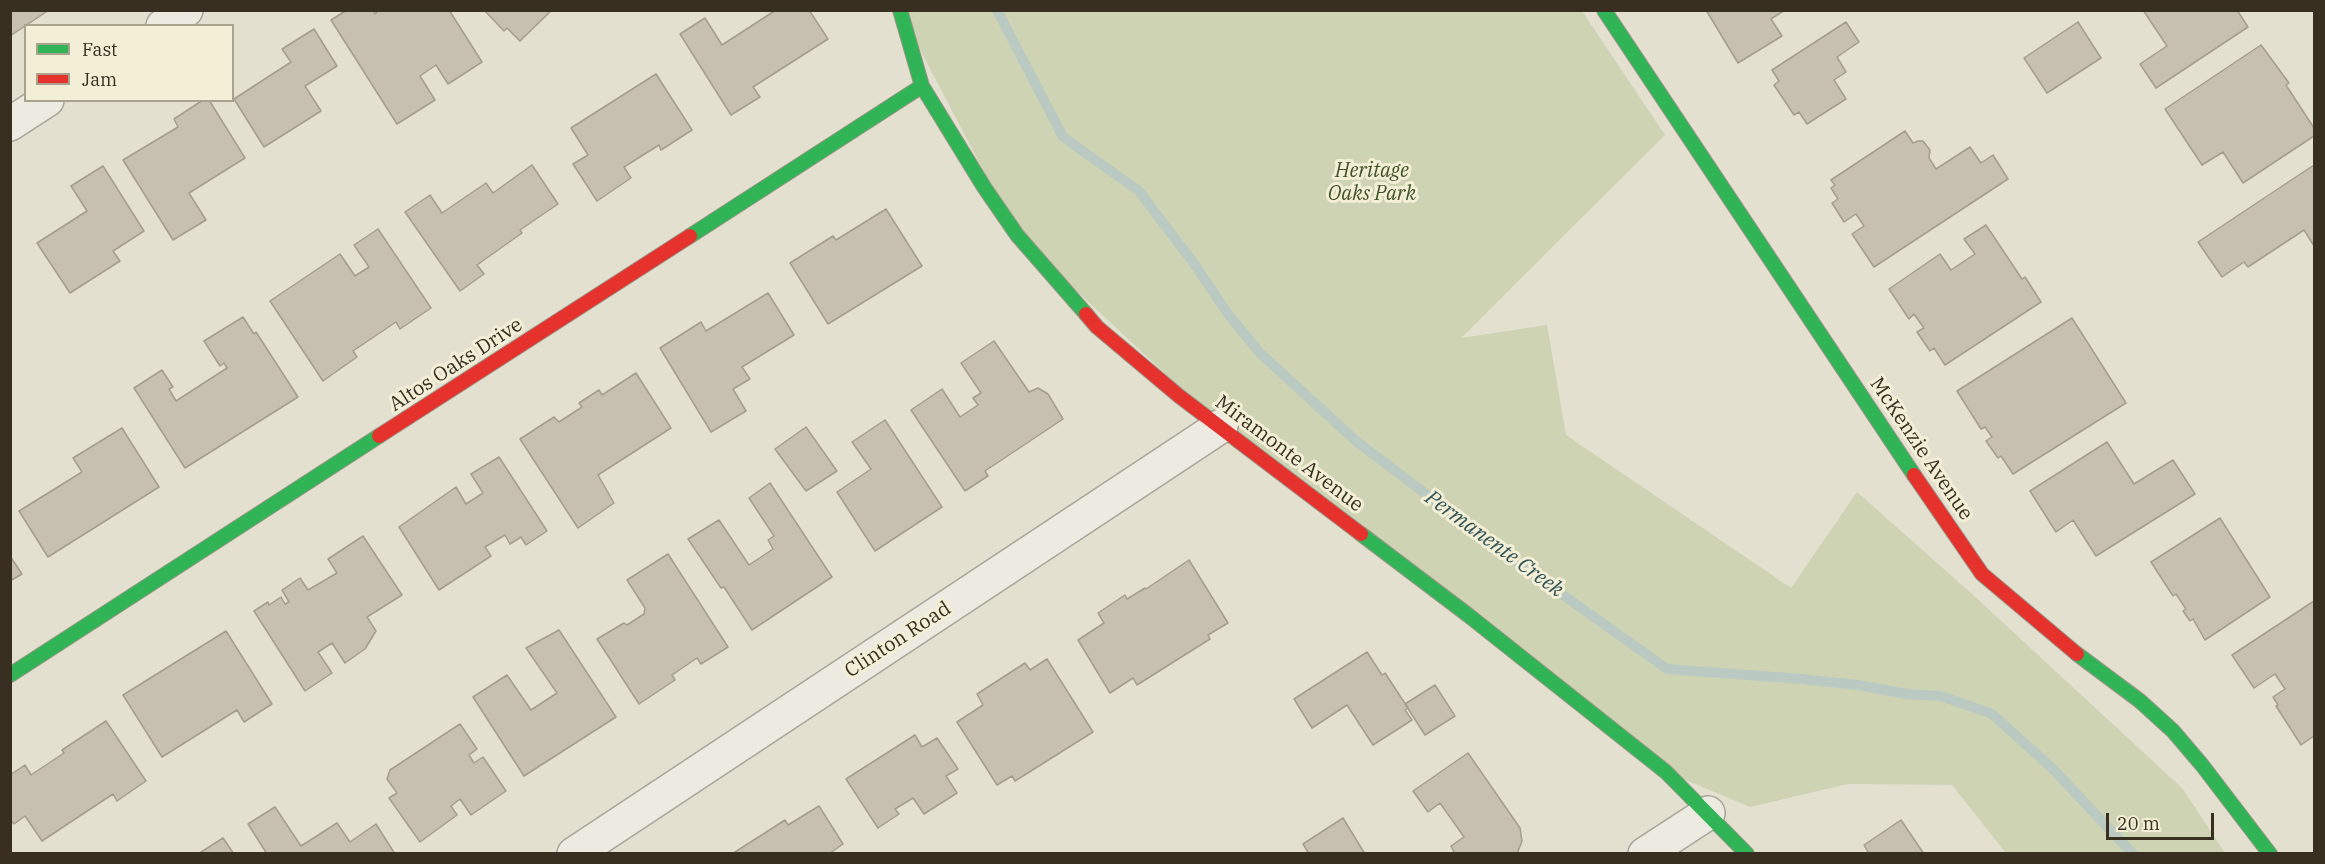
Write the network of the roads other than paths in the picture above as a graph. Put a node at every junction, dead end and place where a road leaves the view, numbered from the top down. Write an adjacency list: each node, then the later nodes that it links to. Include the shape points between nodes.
1 (900, 10): 3 (street, Miramonte Avenue)
2 (1604, 10): 12 (street, McKenzie Avenue, via 1982,574 2173,731)
3 (922, 86): 6 (street, Miramonte Avenue, via 1017,235 1058,283 1127,354); 7 (street, Altos Oaks Drive)
4 (44, 102): 5 (street)
5 (10, 124)
6 (1221, 426): 8 (street, Miramonte Avenue, via 1592,712 1666,772); 9 (street, Clinton Road)
7 (10, 675)
8 (1708, 813): 10 (street); 11 (street, Miramonte Avenue)
9 (574, 854)
10 (1645, 854)
11 (1747, 854)
12 (2270, 854)

